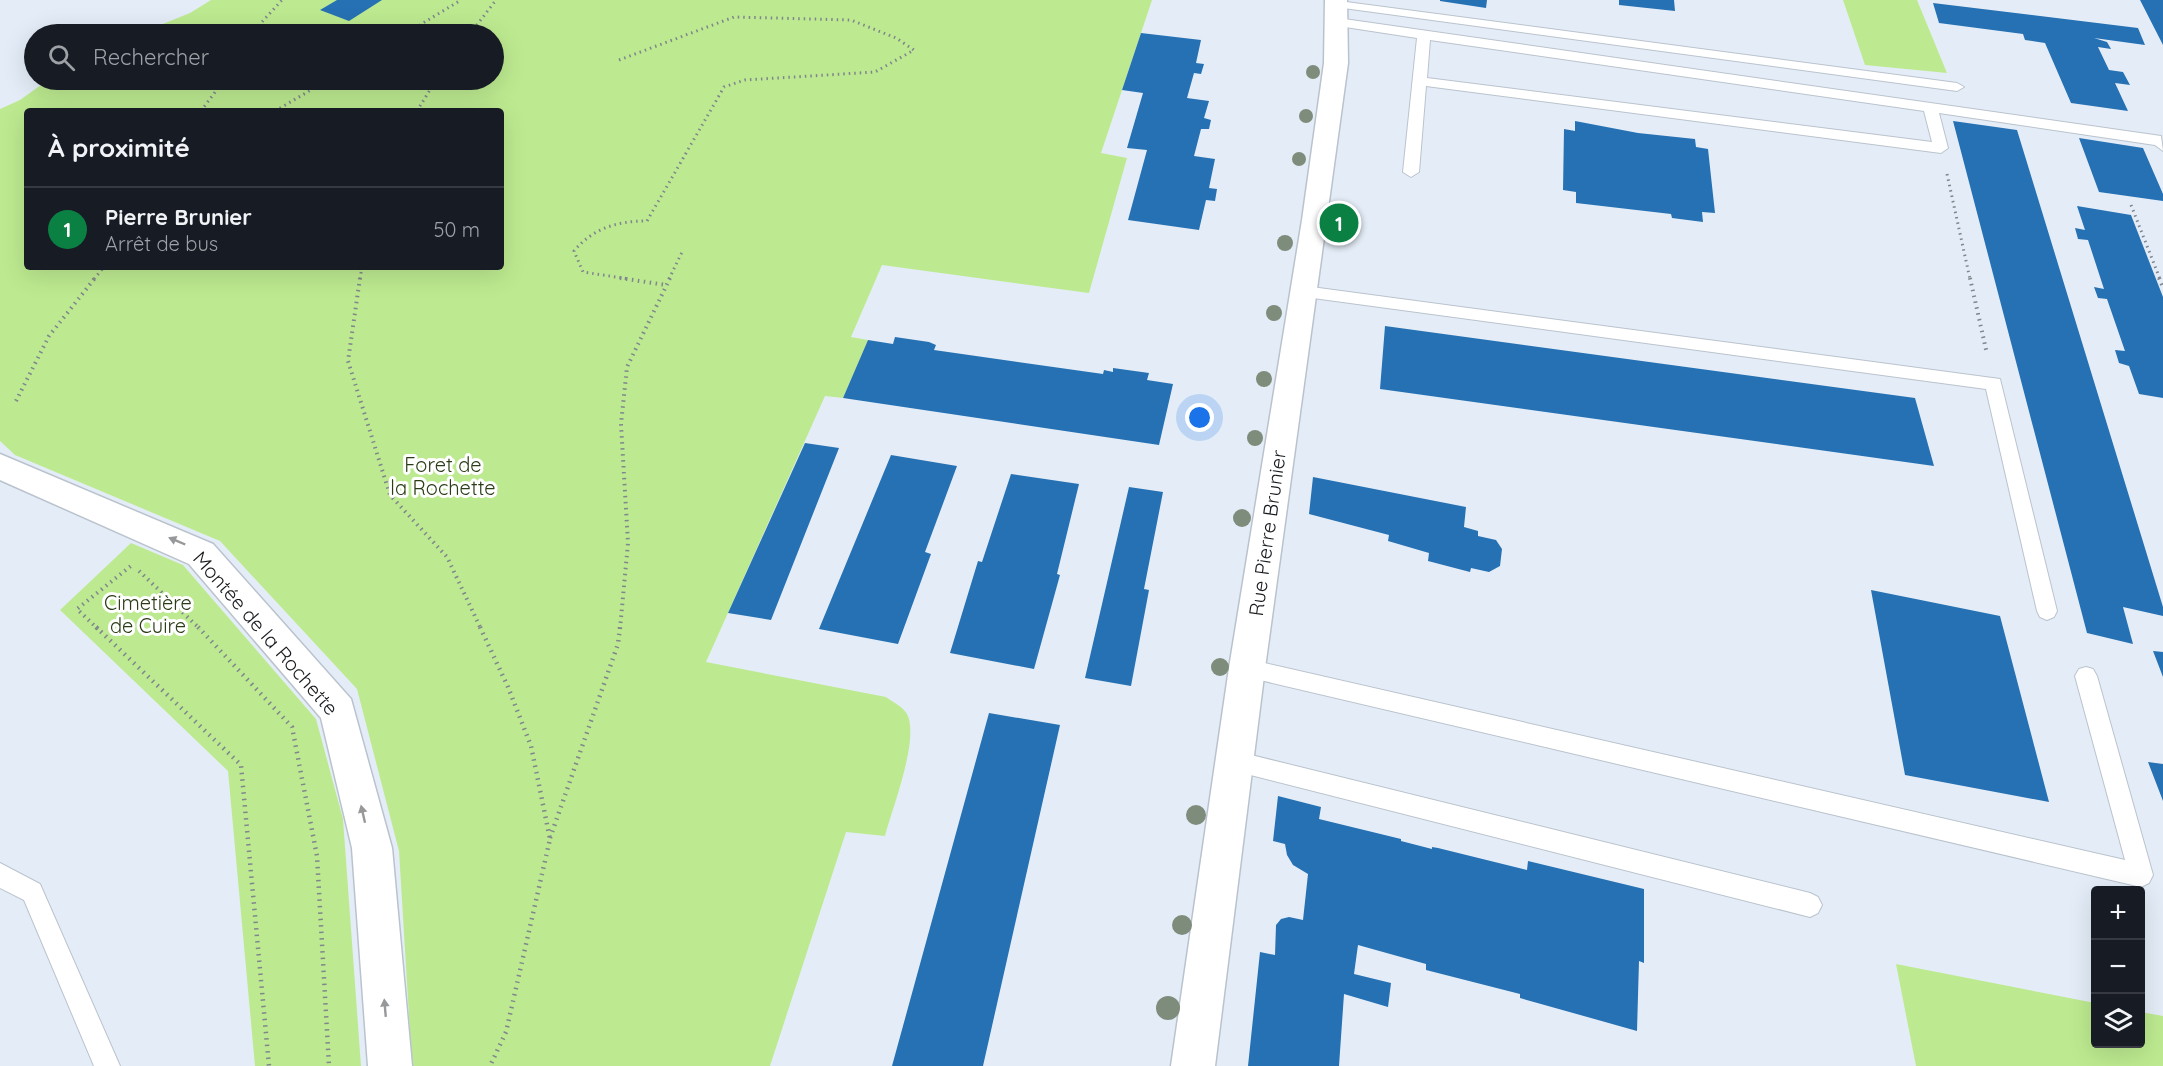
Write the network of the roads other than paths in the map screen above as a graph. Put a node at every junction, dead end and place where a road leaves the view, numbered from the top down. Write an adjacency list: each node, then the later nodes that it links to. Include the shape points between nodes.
1 (1336, 8): 2 (lane); 4 (lane); 8 (street, Rue Pierre Brunier, via 1336,63)
2 (1424, 35): 3 (lane); 5 (lane)
3 (1419, 81): 5 (lane, via 1941,148); 7 (lane)
4 (1957, 87)
5 (1930, 106): 6 (lane, via 2161,141)
6 (2163, 146)
7 (1411, 172)
8 (1304, 292): 10 (lane, via 1994,384); 11 (street, Rue Pierre Brunier)
9 (0, 466): 17 (street, Montée de la Rochette, one-way to 9, via 372,849 338,711 201,554)
10 (2047, 611)
11 (1247, 668): 12 (lane, via 2141,875); 13 (street, Rue Pierre Brunier)
12 (2086, 675)
13 (1235, 761): 15 (lane); 18 (street, Rue Pierre Brunier)
14 (0, 875): 16 (lane, via 32,892)
15 (1810, 905)
16 (107, 1066)
17 (390, 1066)
18 (1193, 1066)

